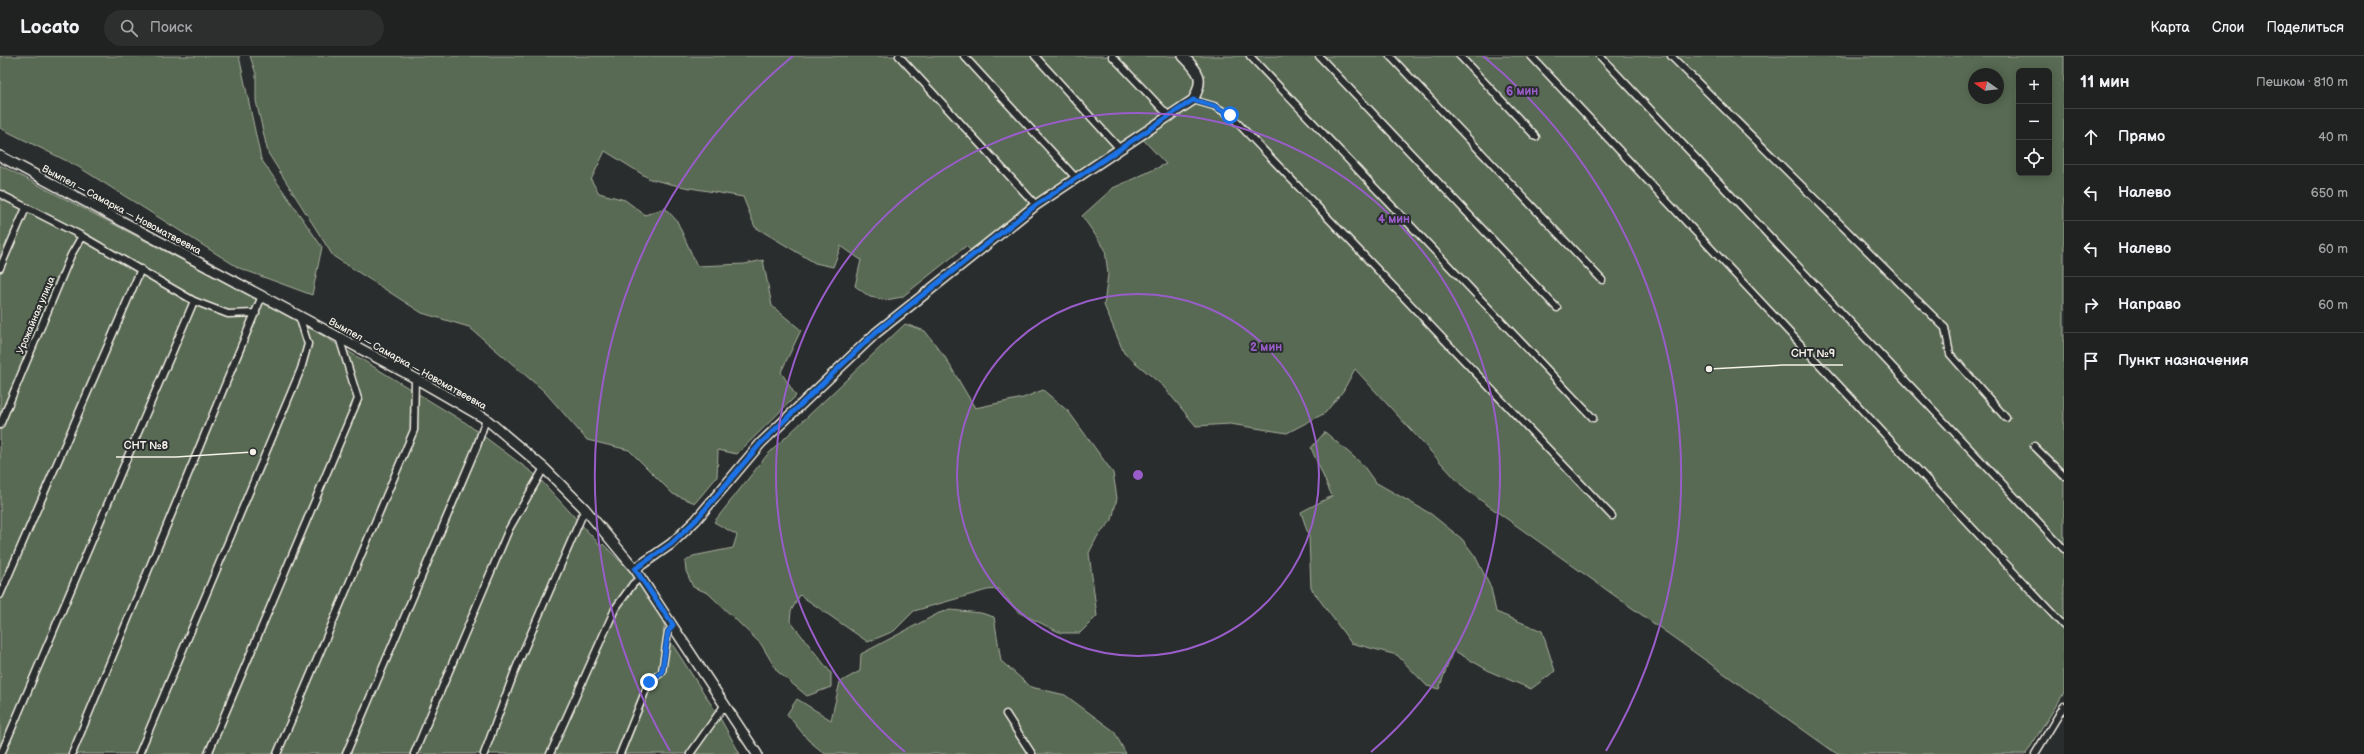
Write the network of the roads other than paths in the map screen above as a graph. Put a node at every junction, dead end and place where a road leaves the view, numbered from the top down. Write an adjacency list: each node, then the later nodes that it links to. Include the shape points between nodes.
1 (899, 56): 20 (street)
2 (964, 56): 18 (street)
3 (1035, 56): 16 (street)
4 (1112, 56): 14 (street)
5 (1183, 56): 13 (main road, via 1195,68 1200,78 1200,87)
6 (1250, 56): 33 (street)
7 (1319, 56): 28 (street)
8 (1390, 56): 25 (street)
9 (1460, 56): 15 (street)
10 (1530, 56): 47 (street)
11 (1600, 56): 42 (street)
12 (1671, 56): 34 (street, via 1946,328 1950,354)
13 (1193, 100): 14 (main road); 41 (street, via 1214,106 1230,115)
14 (1169, 116): 16 (main road)
15 (1536, 137)
16 (1120, 149): 18 (main road)
17 (0, 156): 26 (main road, Вымпел — Самарка — Новоматвеевка)
18 (1076, 178): 20 (main road)
19 (0, 194): 21 (street)
20 (1036, 205): 43 (main road, via 876,332 761,443 696,520 671,544)
21 (26, 208): 22 (street); 23 (street)
22 (82, 236): 24 (street); 36 (street, Урожайная улица, via 71,255)
23 (0, 268)
24 (141, 269): 27 (street); 45 (street)
25 (1602, 280)
26 (262, 296): 29 (street); 30 (main road, Вымпел — Самарка — Новоматвеевка)
27 (194, 301): 29 (street, via 228,314); 51 (street)
28 (1557, 308)
29 (256, 314): 52 (street)
30 (299, 316): 31 (main road, Вымпел — Самарка — Новоматвеевка); 53 (street, via 308,344 301,369)
31 (339, 337): 32 (main road, Вымпел — Самарка — Новоматвеевка); 54 (street, via 358,398)
32 (415, 378): 35 (main road, Вымпел — Самарка — Новоматвеевка); 55 (street, via 414,430)
33 (1593, 418)
34 (2006, 418)
35 (486, 419): 38 (main road, Вымпел — Самарка — Новоматвеевка); 56 (street, via 477,446)
36 (0, 425)
37 (2034, 446): 39 (street)
38 (544, 468): 40 (main road, Вымпел — Самарка — Новоматвеевка); 57 (street, via 508,528)
39 (2064, 476)
40 (585, 509): 43 (main road, Вымпел — Самарка — Новоматвеевка); 58 (street, via 516,668)
41 (1612, 516)
42 (2064, 548)
43 (635, 569): 44 (main road, Вымпел — Самарка — Новоматвеевка)
44 (640, 578): 46 (main road, Вымпел — Самарка — Новоматвеевка); 59 (street, via 615,609)
45 (0, 595)
46 (673, 625): 48 (main road, Вымпел — Самарка — Новоматвеевка); 60 (street, via 668,632 662,672 649,682)
47 (2064, 626)
48 (724, 706): 61 (street); 62 (main road, Вымпел — Самарка — Новоматвеевка)
49 (2064, 706): 64 (street)
50 (1006, 714): 63 (street)
51 (1, 754)
52 (72, 754)
53 (139, 754)
54 (208, 754)
55 (276, 754)
56 (346, 754)
57 (414, 754)
58 (484, 754)
59 (550, 754)
60 (620, 754)
61 (690, 754)
62 (757, 754)
63 (1032, 754)
64 (2035, 754)

